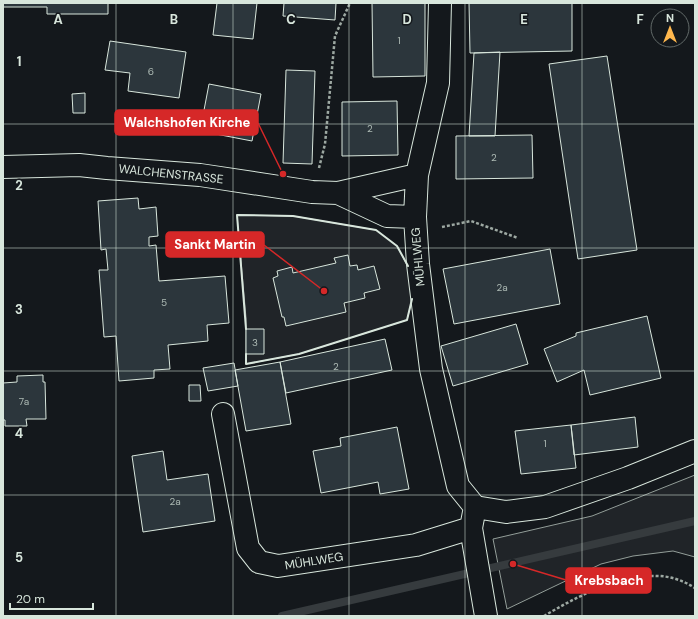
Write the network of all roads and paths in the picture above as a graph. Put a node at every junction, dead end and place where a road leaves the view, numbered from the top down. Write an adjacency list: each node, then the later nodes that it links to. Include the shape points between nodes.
1 (350, 3): 5 (path, via 335,36 325,144)
2 (440, 3): 4 (street, MÜHLWEG, via 438,83)
3 (3, 167): 5 (street, WALCHENSTRASSE, via 79,165 200,175)
4 (417, 175): 6 (street, WALCHENSTRASSE); 7 (street, MÜHLWEG)
5 (312, 192): 6 (street, WALCHENSTRASSE)
6 (338, 193): 7 (street, WALCHENSTRASSE, via 387,216)
7 (416, 225): 8 (path, via 471,221); 11 (street, MÜHLWEG, via 418,264 431,369 458,486)
8 (518, 238)
9 (223, 414): 11 (street, MÜHLWEG, via 248,548 259,562 278,566 416,545)
10 (695, 452): 11 (street, via 545,507)
11 (473, 517): 13 (street, MÜHLWEG)
12 (695, 588): 14 (path, via 682,581 657,576 630,578 596,590)
13 (485, 606)
14 (544, 616)

